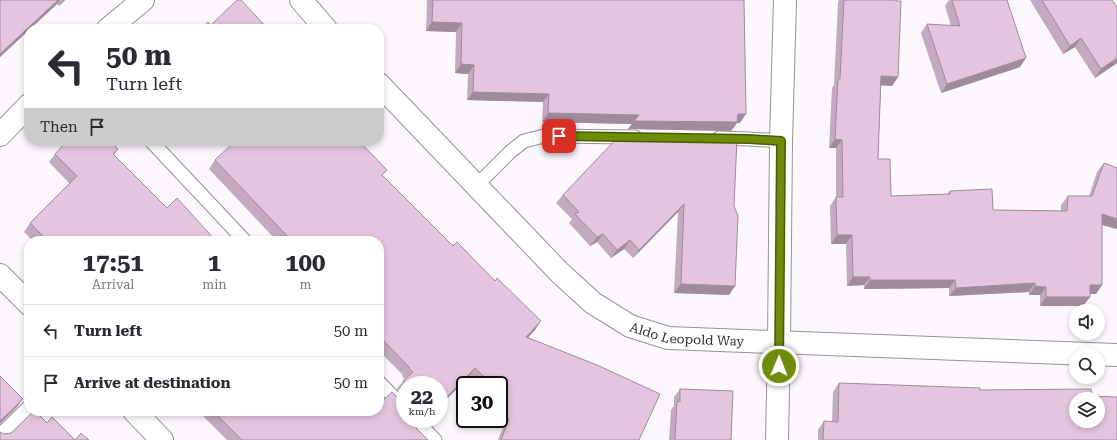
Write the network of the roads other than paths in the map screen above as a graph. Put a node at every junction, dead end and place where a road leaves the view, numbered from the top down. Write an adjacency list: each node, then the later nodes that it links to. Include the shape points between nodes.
1 (143, 0): 4 (street)
2 (301, 0): 5 (street)
3 (785, 0): 11 (street)
4 (114, 24)
5 (322, 24)
6 (384, 89): 13 (street, Aldo Leopold Way)
7 (24, 110): 8 (street)
8 (0, 135)
9 (646, 137): 13 (lane, via 544,136 524,141)
10 (709, 138): 11 (lane)
11 (781, 141): 17 (street)
12 (155, 146): 14 (lane)
13 (476, 186): 17 (street, Aldo Leopold Way, via 560,273 593,303 630,326 668,338)
14 (240, 236)
15 (0, 275): 16 (street)
16 (24, 299)
17 (779, 342): 18 (street, Aldo Leopold Way); 27 (street)
18 (1116, 352)
19 (384, 387): 20 (lane)
20 (396, 400)
21 (24, 412): 24 (lane)
22 (139, 416): 25 (street)
23 (424, 428): 26 (lane)
24 (0, 435)
25 (162, 440)
26 (435, 440)
27 (777, 440)

